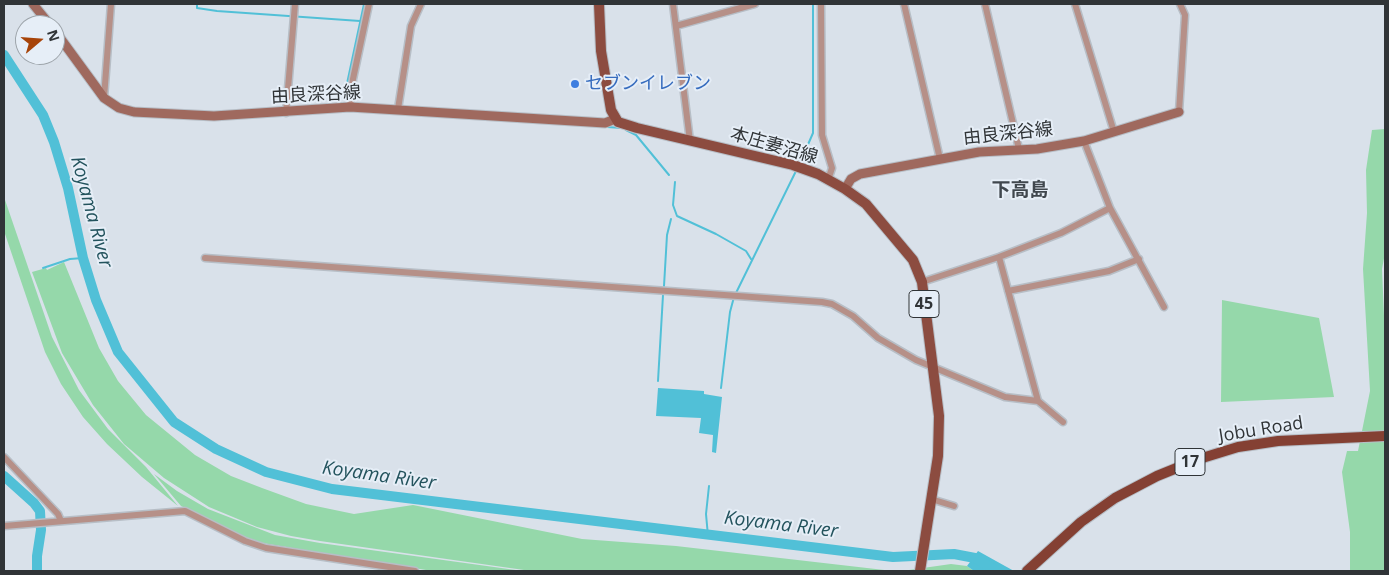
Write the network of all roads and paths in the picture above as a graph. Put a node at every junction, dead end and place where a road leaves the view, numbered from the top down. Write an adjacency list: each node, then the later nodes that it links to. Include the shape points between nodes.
1 (33, 4): 14 (main road)
2 (111, 4): 17 (street)
3 (295, 4): 21 (street)
4 (369, 4): 18 (street)
5 (421, 4): 19 (street, via 411,26)
6 (599, 4): 22 (main road, via 600,42)
7 (672, 4): 15 (street)
8 (755, 4): 15 (street)
9 (822, 4): 28 (street, via 822,135 832,168)
10 (904, 4): 27 (street)
11 (985, 4): 26 (street)
12 (1075, 4): 23 (street)
13 (1180, 4): 20 (street, via 1185,15)
14 (42, 15)
15 (676, 26): 24 (street)
16 (65, 45): 17 (main road, 由良深谷線)
17 (104, 98): 21 (main road, 由良深谷線, via 119,108 143,113 214,116)
18 (350, 107): 19 (main road, 由良深谷線); 21 (main road, 由良深谷線)
19 (398, 109): 22 (main road, 由良深谷線, via 605,123)
20 (1179, 112): 23 (main road, 由良深谷線)
21 (286, 113)
22 (615, 119): 24 (main road, 本庄妻沼線 / 45, via 622,124)
23 (1114, 132): 25 (main road, 由良深谷線)
24 (690, 140): 28 (main road, 本庄妻沼線 / 45, via 793,166)
25 (1084, 141): 26 (main road, 由良深谷線); 30 (street)
26 (1019, 149): 27 (main road, 由良深谷線)
27 (940, 159): 29 (main road, 由良深谷線, via 860,174)
28 (828, 180): 29 (main road, 本庄妻沼線 / 45)
29 (846, 189): 34 (main road, 本庄妻沼線 / 45, via 866,204 884,224 913,260)
30 (1110, 208): 31 (street, via 1061,233); 33 (street)
31 (999, 257): 34 (street); 35 (street)
32 (205, 258): 37 (street, via 832,304 853,316 878,338)
33 (1139, 259): 35 (street, via 1109,271); 36 (street)
34 (922, 282): 37 (main road, 本庄妻沼線 / 45)
35 (1008, 291): 38 (street)
36 (1164, 307)
37 (933, 367): 38 (street, via 1005,397); 42 (main road, 本庄妻沼線 / 45, via 939,416 938,456)
38 (1038, 401): 39 (street)
39 (1063, 422)
40 (1385, 436): 48 (highway, Jobu Road / 17, via 1269,442 1225,450 1188,462 1138,485 1100,509)
41 (4, 457): 44 (street)
42 (931, 502): 43 (street); 47 (main road, 45)
43 (954, 506)
44 (61, 521): 45 (street); 46 (street, via 185,510 245,541 266,548)
45 (4, 526)
46 (415, 571)
47 (920, 571)
48 (1027, 571)

